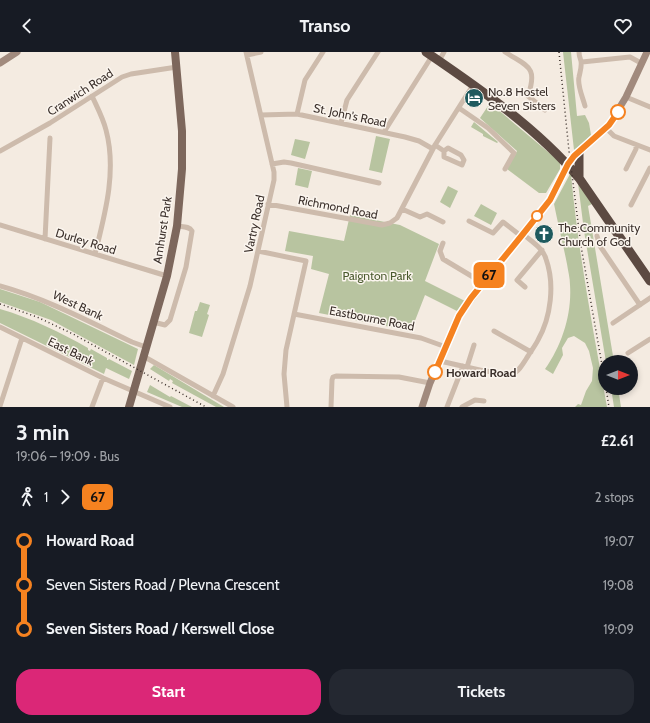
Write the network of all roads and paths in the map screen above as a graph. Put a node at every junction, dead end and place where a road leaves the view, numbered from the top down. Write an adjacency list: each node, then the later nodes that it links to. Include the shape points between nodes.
1 (17, 52): 13 (main road)
2 (175, 52): 15 (main road, Amhurst Park)
3 (261, 52): 10 (street)
4 (323, 52): 23 (street, via 305,80)
5 (378, 52): 25 (street, via 347,100)
6 (444, 52): 11 (street)
7 (505, 52): 22 (street, via 532,72 533,79 528,96)
8 (579, 52): 12 (street)
9 (647, 52): 14 (main road)
10 (247, 54): 24 (street, Vartry Road)
11 (432, 56): 16 (highway); 27 (street)
12 (582, 62): 14 (street, via 630,57); 19 (street, via 579,78)
13 (0, 63)
14 (641, 63): 18 (main road)
15 (177, 67): 17 (street, Cranwich Road, via 122,77); 48 (main road, Amhurst Park, via 182,121)
16 (473, 85): 21 (street, Richmond Road); 36 (highway, via 520,121)
17 (92, 96): 31 (street, Cranwich Road, via 50,123); 57 (street, via 106,130 111,164 108,196)
18 (626, 97): 20 (street); 26 (main road)
19 (585, 106)
20 (650, 107)
21 (459, 108): 30 (street, Richmond Road); 38 (street, via 488,128 514,153)
22 (545, 110)
23 (297, 114): 24 (street, St. John's Road); 25 (street, St. John's Road)
24 (261, 115): 35 (street, Vartry Road)
25 (341, 124): 27 (street, St. John's Road)
26 (606, 128): 29 (street, via 614,136); 34 (main road)
27 (384, 132): 30 (street, St. John's Road)
28 (50, 138): 51 (street)
29 (636, 145): 32 (street); 39 (street)
30 (434, 147): 33 (street, St. John's Road); 44 (street, Richmond Road)
31 (0, 150)
32 (650, 150)
33 (444, 151)
34 (579, 153): 36 (main road); 40 (highway)
35 (272, 164): 41 (street, via 292,163); 42 (street, Vartry Road, via 274,180)
36 (568, 164): 40 (highway); 49 (main road, via 550,200)
37 (650, 168): 43 (street)
38 (505, 169)
39 (626, 169)
40 (579, 178): 59 (highway)
41 (379, 182)
42 (268, 204): 44 (street, Richmond Road, via 382,225 397,218); 56 (street, Vartry Road)
43 (631, 205)
44 (402, 209): 46 (street, via 420,217 427,214)
45 (469, 221): 49 (street, via 492,233 503,222)
46 (443, 222)
47 (0, 225): 51 (street, Durley Road)
48 (177, 226): 58 (main road, Amhurst Park); 66 (street, via 190,228 192,231 186,267 170,320 164,325)
49 (522, 235): 55 (street); 60 (main road)
50 (597, 236): 54 (street)
51 (45, 239): 57 (street, Durley Road)
52 (605, 241): 54 (street)
53 (443, 242): 60 (street, via 440,251 443,259)
54 (599, 244): 64 (street)
55 (542, 250): 62 (street, via 517,280); 75 (street, via 550,275 549,305 543,329)
56 (258, 251): 65 (street, via 306,261); 83 (street, Vartry Road, via 232,347)
57 (95, 254): 58 (street, Durley Road)
58 (166, 276): 66 (main road, Amhurst Park)
59 (650, 281)
60 (482, 283): 74 (main road, via 459,316)
61 (0, 286): 73 (street, West Bank, via 48,302)
62 (525, 287)
63 (650, 298): 64 (street)
64 (640, 305): 67 (street)
65 (294, 314): 74 (street, Eastbourne Road, via 421,338); 90 (street, via 284,374)
66 (154, 322): 73 (main road, Amhurst Park)
67 (613, 323)
68 (0, 327): 70 (street, East Bank)
69 (494, 331): 75 (street)
70 (22, 338): 80 (street, East Bank); 85 (street)
71 (650, 339): 76 (street)
72 (474, 345): 79 (street)
73 (146, 347): 77 (main road, Amhurst Park)
74 (446, 347): 78 (main road)
75 (531, 352): 79 (street, via 514,374)
76 (628, 353)
77 (144, 356): 82 (main road, Amhurst Park); 83 (street)
78 (440, 361): 79 (street); 81 (main road)
79 (465, 367): 93 (street)
80 (103, 378): 82 (street, East Bank); 86 (street)
81 (430, 383): 91 (street, via 399,377 333,377); 92 (main road)
82 (134, 390): 87 (main road, Amhurst Park); 88 (street, East Bank)
83 (212, 396): 89 (street)
84 (484, 401): 94 (street, via 475,400)
85 (0, 406)
86 (92, 407)
87 (129, 407)
88 (170, 407)
89 (233, 407)
90 (287, 407)
91 (331, 407)
92 (422, 407)
93 (447, 407)
94 (462, 407)

